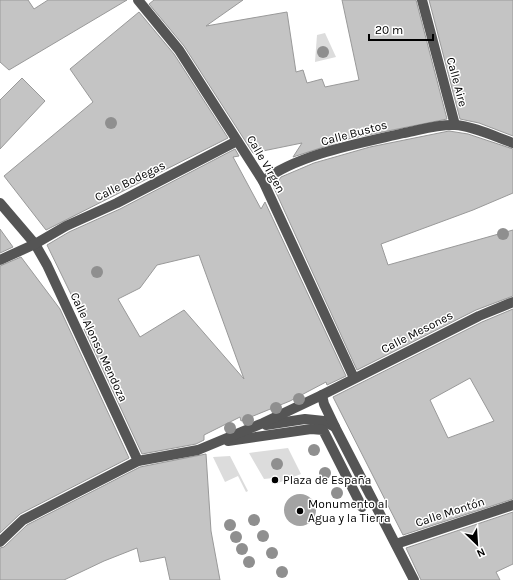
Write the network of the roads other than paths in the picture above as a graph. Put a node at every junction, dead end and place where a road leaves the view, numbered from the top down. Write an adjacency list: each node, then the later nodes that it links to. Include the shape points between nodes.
1 (138, 0): 4 (street, Calle Virgen, via 179,50)
2 (422, 0): 3 (street, Calle Aire)
3 (455, 125): 5 (street); 6 (street, Calle Bustos, via 437,126 354,144 273,173)
4 (237, 141): 6 (street, Calle Virgen); 8 (street, Calle Bodegas)
5 (513, 143)
6 (263, 181): 11 (street, Calle Virgen)
7 (0, 203): 8 (street, Calle Alonso Mendoza)
8 (35, 244): 9 (street, Calle Bodegas); 16 (street, Calle Alonso Mendoza)
9 (0, 260)
10 (513, 302): 11 (street, Calle Mesones, via 479,316)
11 (354, 378): 12 (street, Calle Mesones)
12 (322, 395): 13 (street); 14 (street)
13 (254, 426): 14 (street, via 305,419 324,421); 15 (street)
14 (335, 427): 20 (street)
15 (213, 444): 16 (street, via 198,450); 18 (street, via 311,429 322,430)
16 (138, 461): 19 (street, via 23,520)
17 (513, 505): 20 (street, Calle Montón)
18 (362, 507)
19 (0, 542)
20 (396, 544): 21 (street)
21 (414, 580)

